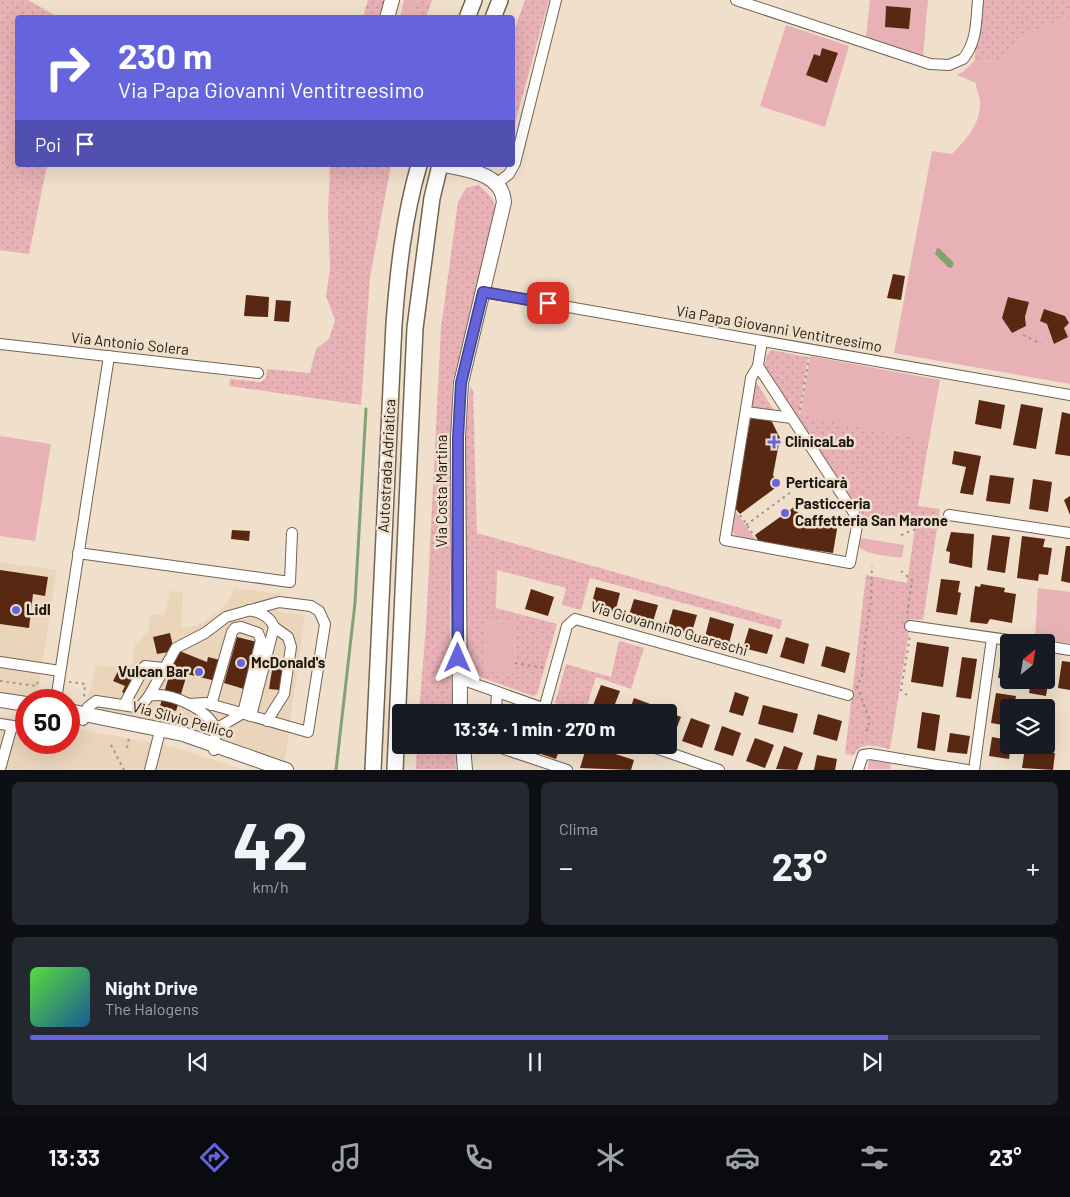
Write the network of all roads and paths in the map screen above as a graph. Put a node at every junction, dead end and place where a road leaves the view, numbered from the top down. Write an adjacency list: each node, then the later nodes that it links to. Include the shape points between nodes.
1 (392, 0): 7 (main road)
2 (474, 0): 8 (highway)
3 (500, 0): 9 (highway)
4 (556, 0): 10 (street)
5 (736, 0): 6 (street, via 941,65 963,60 971,48)
6 (978, 0)
7 (388, 15)
8 (468, 15)
9 (494, 15)
10 (515, 163)
11 (418, 167): 93 (highway, Autostrada Adriatica, via 408,204 394,324)
12 (440, 167): 94 (highway, Autostrada Adriatica, via 432,198 415,328)
13 (452, 167): 15 (main road, via 476,173)
14 (513, 167): 15 (street)
15 (496, 184): 16 (main road, Via Costa Martina, via 503,196 503,208)
16 (483, 292): 18 (street, Via Papa Giovanni Ventitreesimo); 52 (main road, Via Costa Martina, via 461,383)
17 (1024, 336): 20 (path)
18 (762, 341): 21 (street, Via Papa Giovanni Ventitreesimo); 23 (street)
19 (0, 344): 22 (street, Via Antonio Solera)
20 (1041, 344)
21 (810, 350): 25 (street, Via Papa Giovanni Ventitreesimo); 27 (path, via 799,414)
22 (109, 356): 24 (street, Via Antonio Solera); 36 (street)
23 (758, 366): 26 (street, via 751,378); 27 (street)
24 (258, 373)
25 (1070, 395)
26 (746, 412): 27 (street); 27 (street, via 725,540 850,562 857,526 854,514)
27 (792, 418)
28 (791, 492): 31 (path)
29 (739, 515): 31 (path)
30 (949, 515): 33 (street); 34 (path)
31 (746, 525): 35 (path)
32 (292, 533): 36 (street, via 290,582)
33 (1070, 533)
34 (901, 535)
35 (754, 536)
36 (78, 553): 49 (street)
37 (872, 566): 55 (path, via 862,676)
38 (901, 571): 40 (path, via 912,580 906,613)
39 (249, 609): 41 (street, via 264,614); 48 (street, via 226,617 205,633 176,648); 74 (street, via 279,602 311,606 319,611 325,624 308,732)
40 (911, 626): 42 (street); 59 (path, via 901,690)
41 (274, 627): 73 (street); 74 (street, via 288,637 291,647 284,694)
42 (992, 638): 43 (street); 100 (street)
43 (1000, 639)
44 (1055, 648): 45 (street)
45 (1070, 650)
46 (0, 662): 49 (street)
47 (515, 663): 50 (path)
48 (163, 668): 60 (street); 68 (street, via 145,666)
49 (60, 671): 56 (street)
50 (554, 671): 58 (street, Via Giovannino Guareschi, via 567,626 571,620 580,620); 67 (street, Via Giovannino Guareschi)
51 (44, 678): 53 (path, via 38,677 37,686)
52 (458, 678): 57 (street); 64 (main road, Via Costa Martina)
53 (0, 681)
54 (67, 682): 72 (path, via 85,684)
55 (857, 686): 58 (path); 80 (path, via 870,721)
56 (58, 689)
57 (497, 692): 65 (street); 66 (street)
58 (848, 695)
59 (907, 695)
60 (149, 696): 63 (street, via 160,695); 68 (street, via 141,706)
61 (0, 700): 62 (main road)
62 (15, 702)
63 (189, 704): 69 (street); 78 (street, via 207,716)
64 (460, 704)
65 (496, 704)
66 (530, 704)
67 (545, 704)
68 (124, 705): 72 (street, via 96,701)
69 (211, 705): 73 (street); 73 (street, via 232,632 241,628 258,633 261,640)
70 (0, 707): 71 (main road)
71 (15, 709)
72 (80, 714): 79 (main road, Via Silvio Pellico); 83 (main road, Via Silvio Pellico, via 161,729)
73 (247, 715): 74 (street); 78 (street)
74 (268, 720)
75 (0, 724): 76 (street)
76 (12, 726): 77 (street); 88 (street)
77 (15, 726)
78 (216, 729): 83 (street)
79 (159, 735): 83 (main road, Via Silvio Pellico); 90 (street)
80 (865, 735)
81 (129, 738): 84 (path)
82 (111, 745): 89 (path)
83 (215, 747): 91 (main road, Via Silvio Pellico); 92 (main road, Via Silvio Pellico)
84 (127, 748)
85 (464, 754): 95 (main road)
86 (521, 754): 96 (street)
87 (673, 754): 97 (street)
88 (0, 769)
89 (124, 770)
90 (150, 770)
91 (265, 770)
92 (286, 770)
93 (373, 770)
94 (395, 770)
95 (465, 770)
96 (567, 770)
97 (719, 770)
98 (858, 770): 99 (street, via 863,755 870,754)
99 (967, 770)
100 (974, 770)

